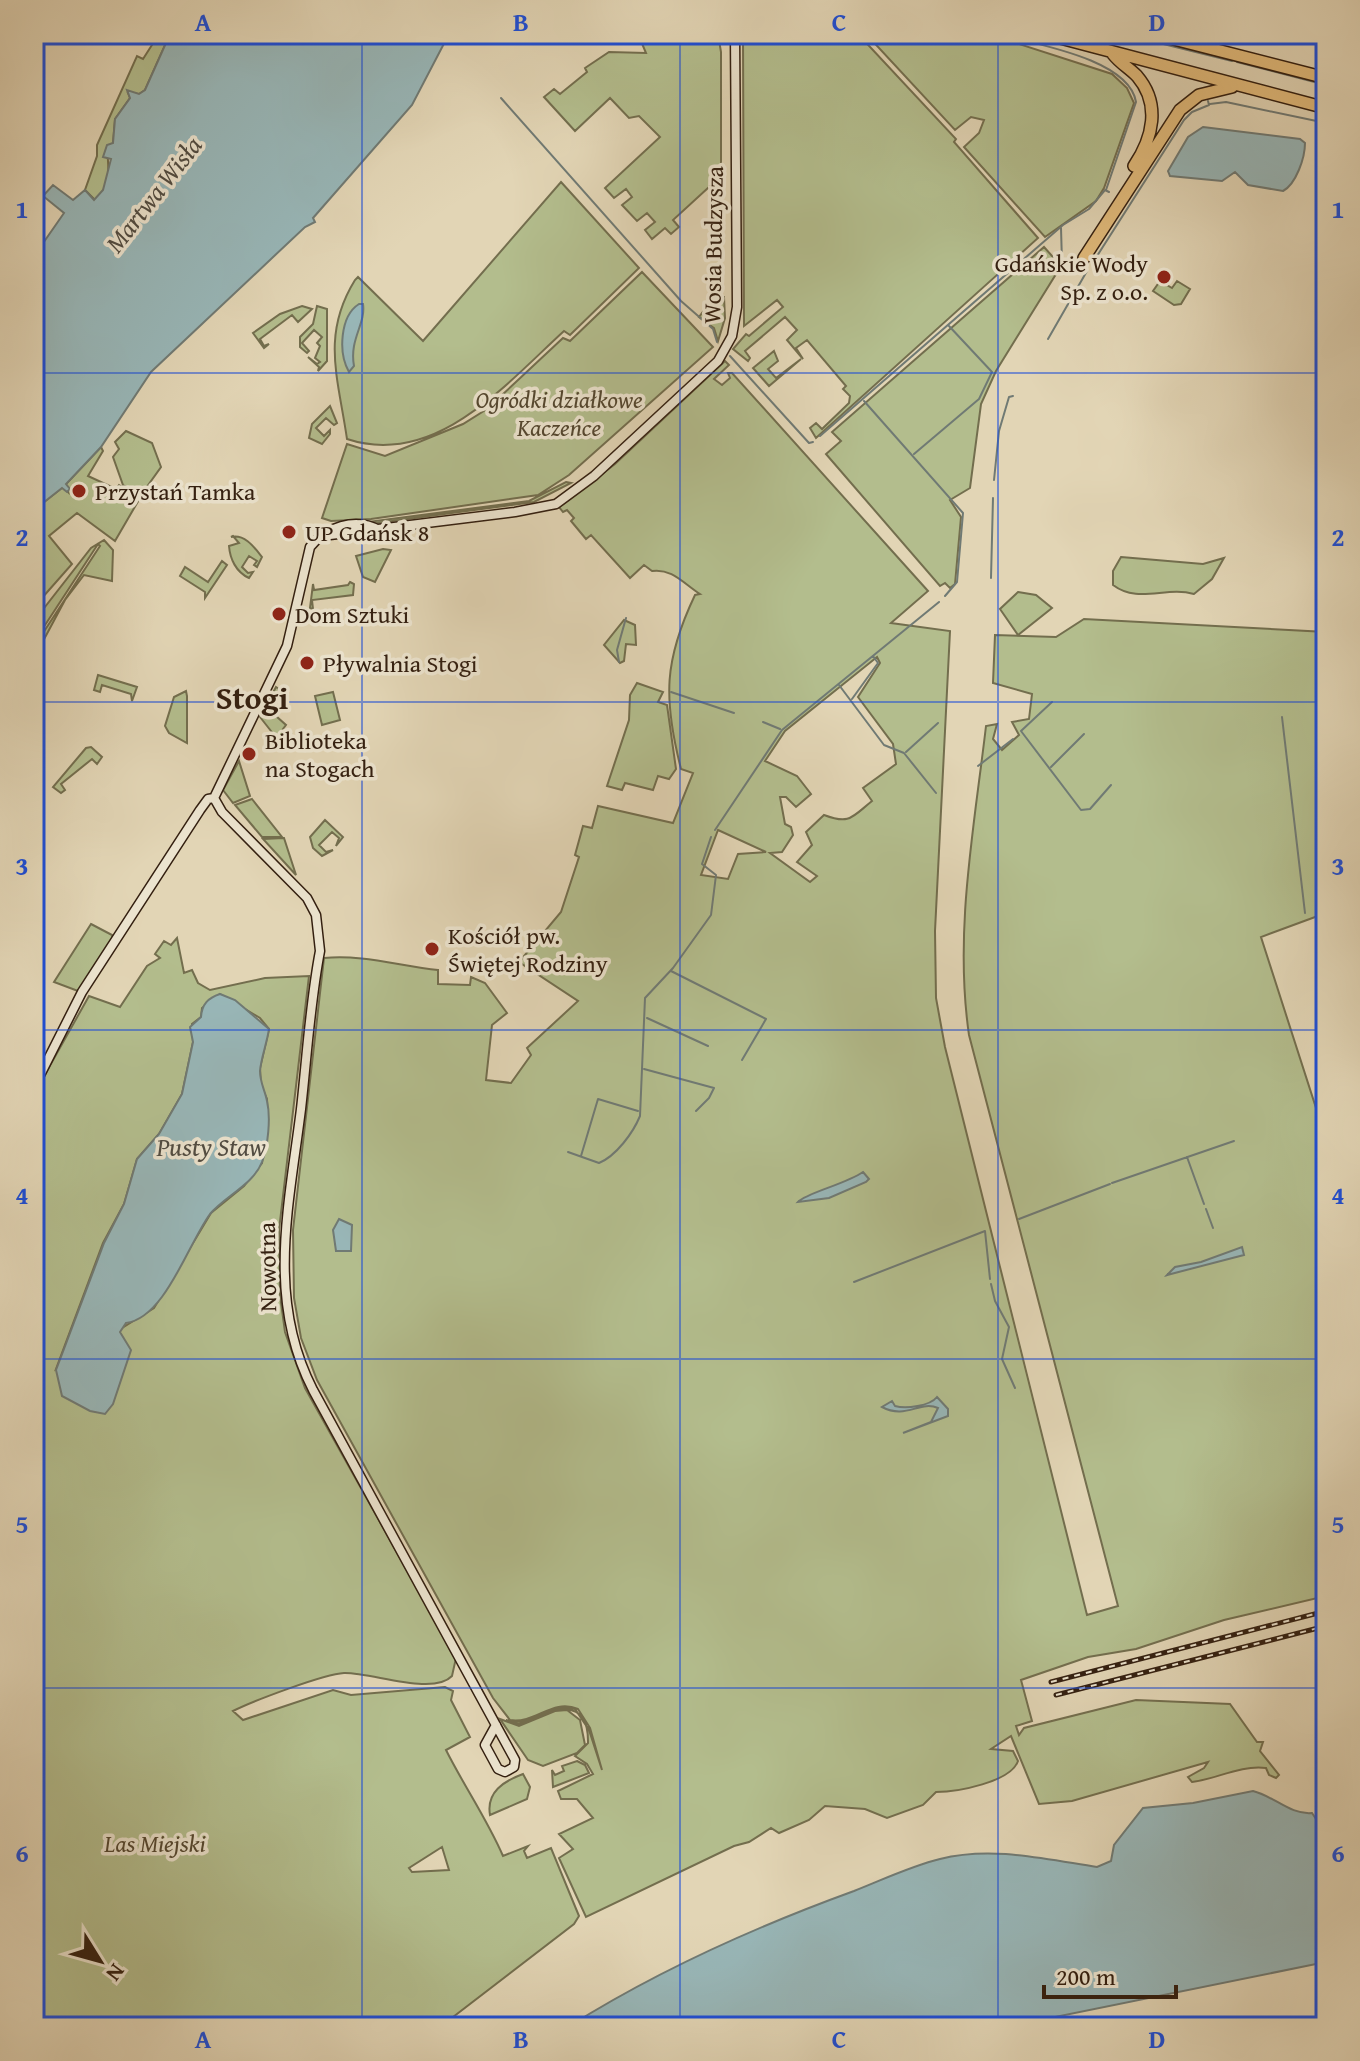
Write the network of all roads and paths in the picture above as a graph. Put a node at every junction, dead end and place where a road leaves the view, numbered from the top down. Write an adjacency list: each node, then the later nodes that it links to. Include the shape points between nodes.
1 (735, 34): 8 (street, Wosia Budzysza, via 737,307 730,341 712,369 566,498 536,509 322,536 305,557 287,646)
2 (1045, 34): 4 (highway)
3 (1154, 34): 5 (highway)
4 (1112, 54): 6 (highway); 6 (highway, via 1144,86 1152,125 1139,159 1081,256 1180,110 1206,91)
5 (1326, 78)
6 (1240, 86): 7 (highway)
7 (1326, 108)
8 (214, 798): 9 (street, via 202,807 82,992); 10 (street, Nowotna, via 307,898 316,915 320,951 284,1223 286,1307 294,1349)
9 (34, 1087)
10 (496, 1725): 10 (street, Nowotna, via 485,1745 505,1772 516,1761)

